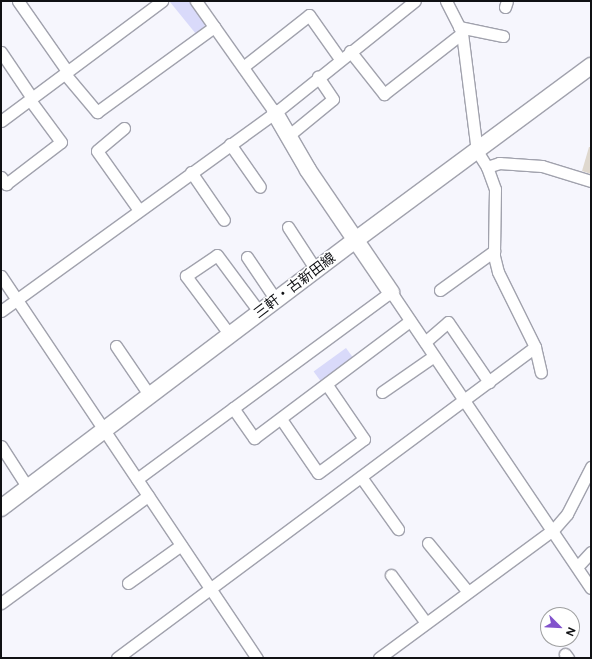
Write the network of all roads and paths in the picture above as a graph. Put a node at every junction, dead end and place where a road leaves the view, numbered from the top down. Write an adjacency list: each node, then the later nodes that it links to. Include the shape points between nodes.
1 (18, 1): 14 (street)
2 (162, 1): 14 (street)
3 (196, 1): 6 (street)
4 (415, 1): 10 (street)
5 (446, 1): 7 (street)
6 (214, 26): 13 (street); 14 (street, via 97,112)
7 (461, 30): 8 (street); 10 (street, via 384,94); 22 (street)
8 (503, 36)
9 (1, 52): 16 (street)
10 (350, 52): 11 (street)
11 (340, 60): 13 (street, via 309,15); 15 (street)
12 (591, 66): 22 (street, 三軒・古新田線)
13 (244, 67): 17 (street)
14 (66, 73): 16 (street)
15 (318, 77): 17 (street); 20 (street, via 333,99)
16 (31, 99): 18 (street); 25 (street, via 61,142 6,184)
17 (275, 113): 20 (street); 21 (street)
18 (1, 122)
19 (124, 128): 28 (street, via 97,151)
20 (288, 136): 31 (street)
21 (230, 144): 24 (street); 27 (street)
22 (477, 151): 23 (street); 31 (street, 三軒・古新田線)
23 (487, 167): 26 (street, via 499,163 542,166); 32 (street, via 495,189)
24 (191, 172): 28 (street); 29 (street)
25 (1, 177)
26 (591, 180)
27 (260, 187)
28 (139, 210): 38 (street)
29 (224, 220)
30 (288, 227): 34 (street)
31 (357, 239): 34 (street, 三軒・古新田線); 37 (street)
32 (494, 251): 36 (street); 46 (street, via 498,272)
33 (247, 257): 39 (street)
34 (316, 270): 39 (street, 三軒・古新田線)
35 (1, 276): 38 (street)
36 (440, 290)
37 (391, 292): 42 (street); 54 (street)
38 (16, 300): 40 (street); 56 (street)
39 (276, 300): 41 (street, 三軒・古新田線)
40 (1, 311)
41 (260, 313): 43 (street, 三軒・古新田線); 43 (street, via 218,255 186,276)
42 (410, 321): 44 (street); 50 (street)
43 (230, 335): 52 (street, 三軒・古新田線)
44 (425, 342): 47 (street); 49 (street, via 448,322)
45 (116, 346): 52 (street)
46 (535, 347): 48 (street); 49 (street)
47 (434, 356): 51 (street); 53 (street)
48 (541, 372)
49 (489, 382): 53 (street)
50 (327, 385): 55 (street); 55 (street, via 364,439 318,473)
51 (382, 392)
52 (150, 396): 56 (street, 三軒・古新田線)
53 (466, 400): 59 (street); 66 (street)
54 (233, 408): 55 (street, via 254,438); 60 (street)
55 (281, 418)
56 (104, 431): 60 (street); 62 (street, 三軒・古新田線)
57 (1, 446): 62 (street)
58 (591, 467): 61 (street)
59 (361, 477): 65 (street); 74 (street)
60 (137, 479): 63 (street)
61 (587, 484): 66 (street)
62 (28, 488): 64 (street, 三軒・古新田線)
63 (148, 496): 68 (street); 76 (street)
64 (3, 503)
65 (398, 529)
66 (554, 530): 70 (street); 75 (street)
67 (428, 543): 75 (street)
68 (181, 545): 72 (street); 74 (street)
69 (591, 552): 70 (street)
70 (578, 566): 73 (street)
71 (391, 575): 77 (street)
72 (128, 582)
73 (591, 588)
74 (211, 589): 78 (street); 79 (street)
75 (468, 592): 77 (street)
76 (1, 603)
77 (426, 623): 80 (street)
78 (117, 658)
79 (257, 658)
80 (379, 658)

